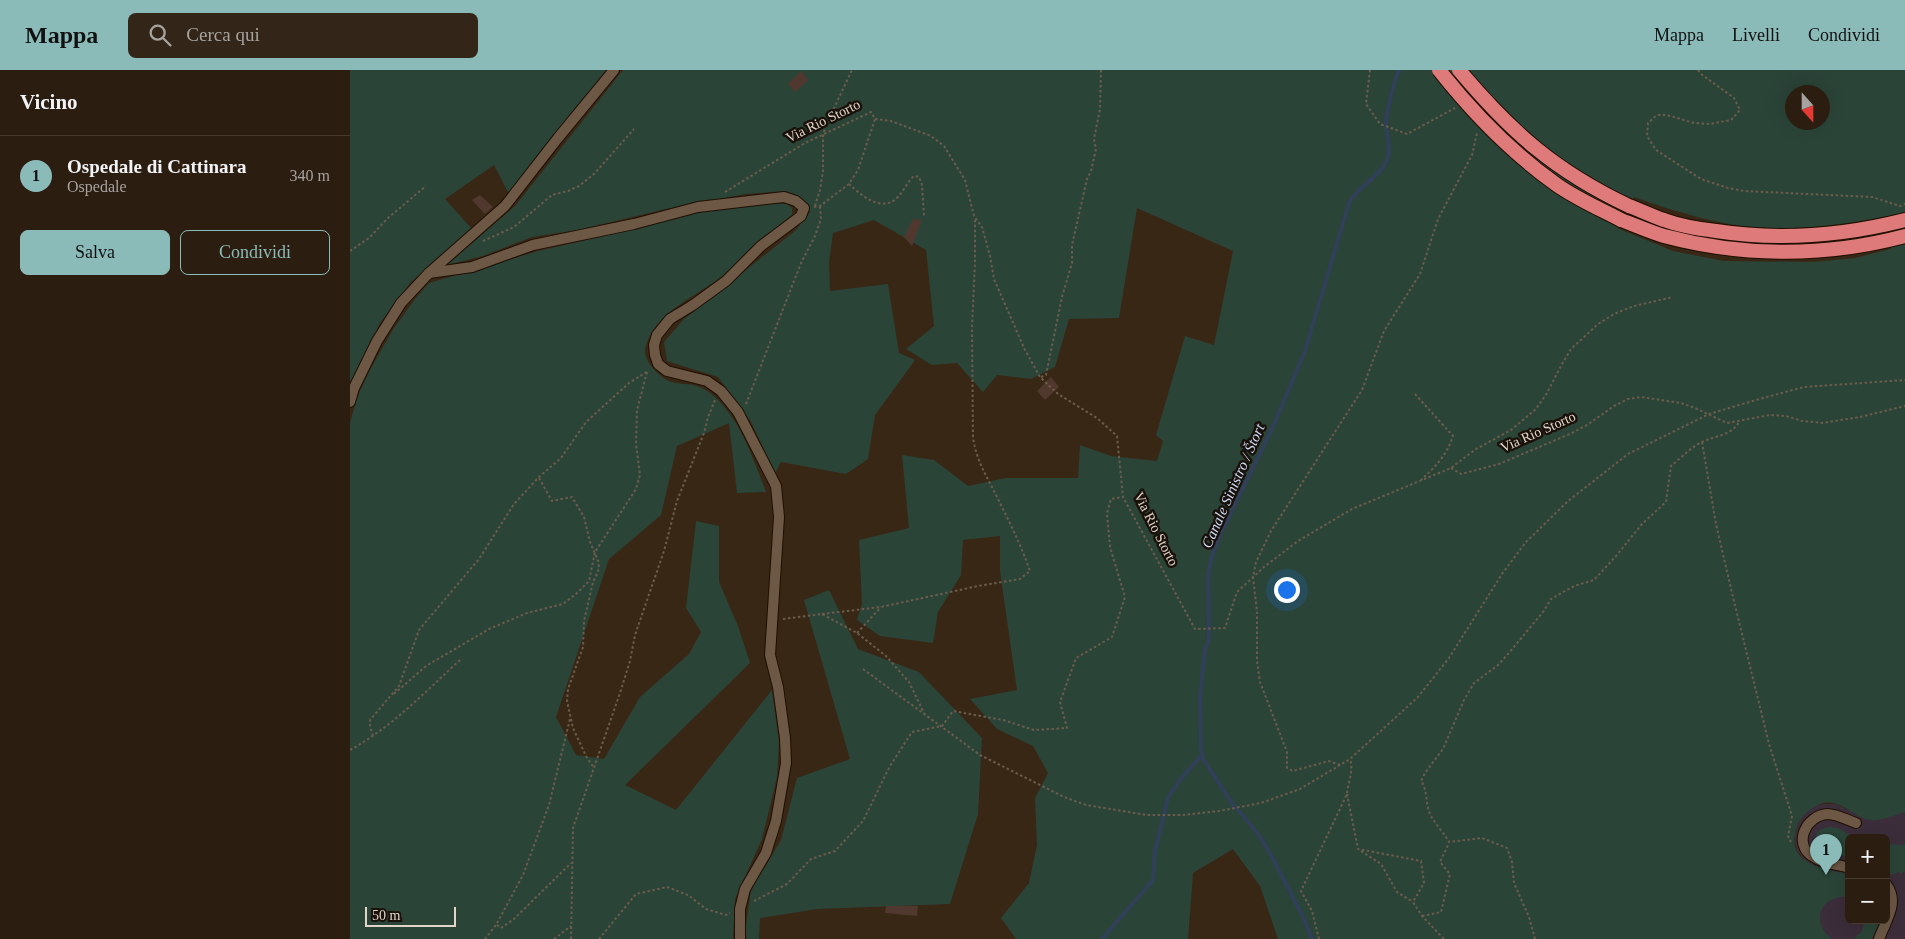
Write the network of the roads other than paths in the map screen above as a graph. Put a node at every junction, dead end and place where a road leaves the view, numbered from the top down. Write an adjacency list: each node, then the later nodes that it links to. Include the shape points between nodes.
1 (614, 70): 6 (street, via 505,206)
2 (1438, 70): 5 (highway, bridge, via 1490,128 1558,186 1621,220 1662,235 1736,250 1773,252 1846,248)
3 (1459, 70): 4 (highway, bridge, via 1507,124 1562,170 1596,190 1665,220 1738,235 1809,237)
4 (1905, 220)
5 (1905, 236)
6 (429, 273): 7 (street, via 401,303 377,341); 13 (street, via 472,267 533,245 698,207 784,197 804,208 801,216 761,246 726,280 670,319 657,335 654,345 658,364 667,371 707,381 721,392 738,412 776,486 779,517 770,655 778,687 786,763 776,821 766,853 745,889 740,909)
7 (350, 402)
8 (1856, 823): 9 (street, via 1825,814 1805,826 1808,853 1822,861)
9 (1845, 867)
10 (1890, 890): 11 (street)
11 (1890, 909)
12 (1885, 924): 14 (street)
13 (740, 939)
14 (1879, 939)

